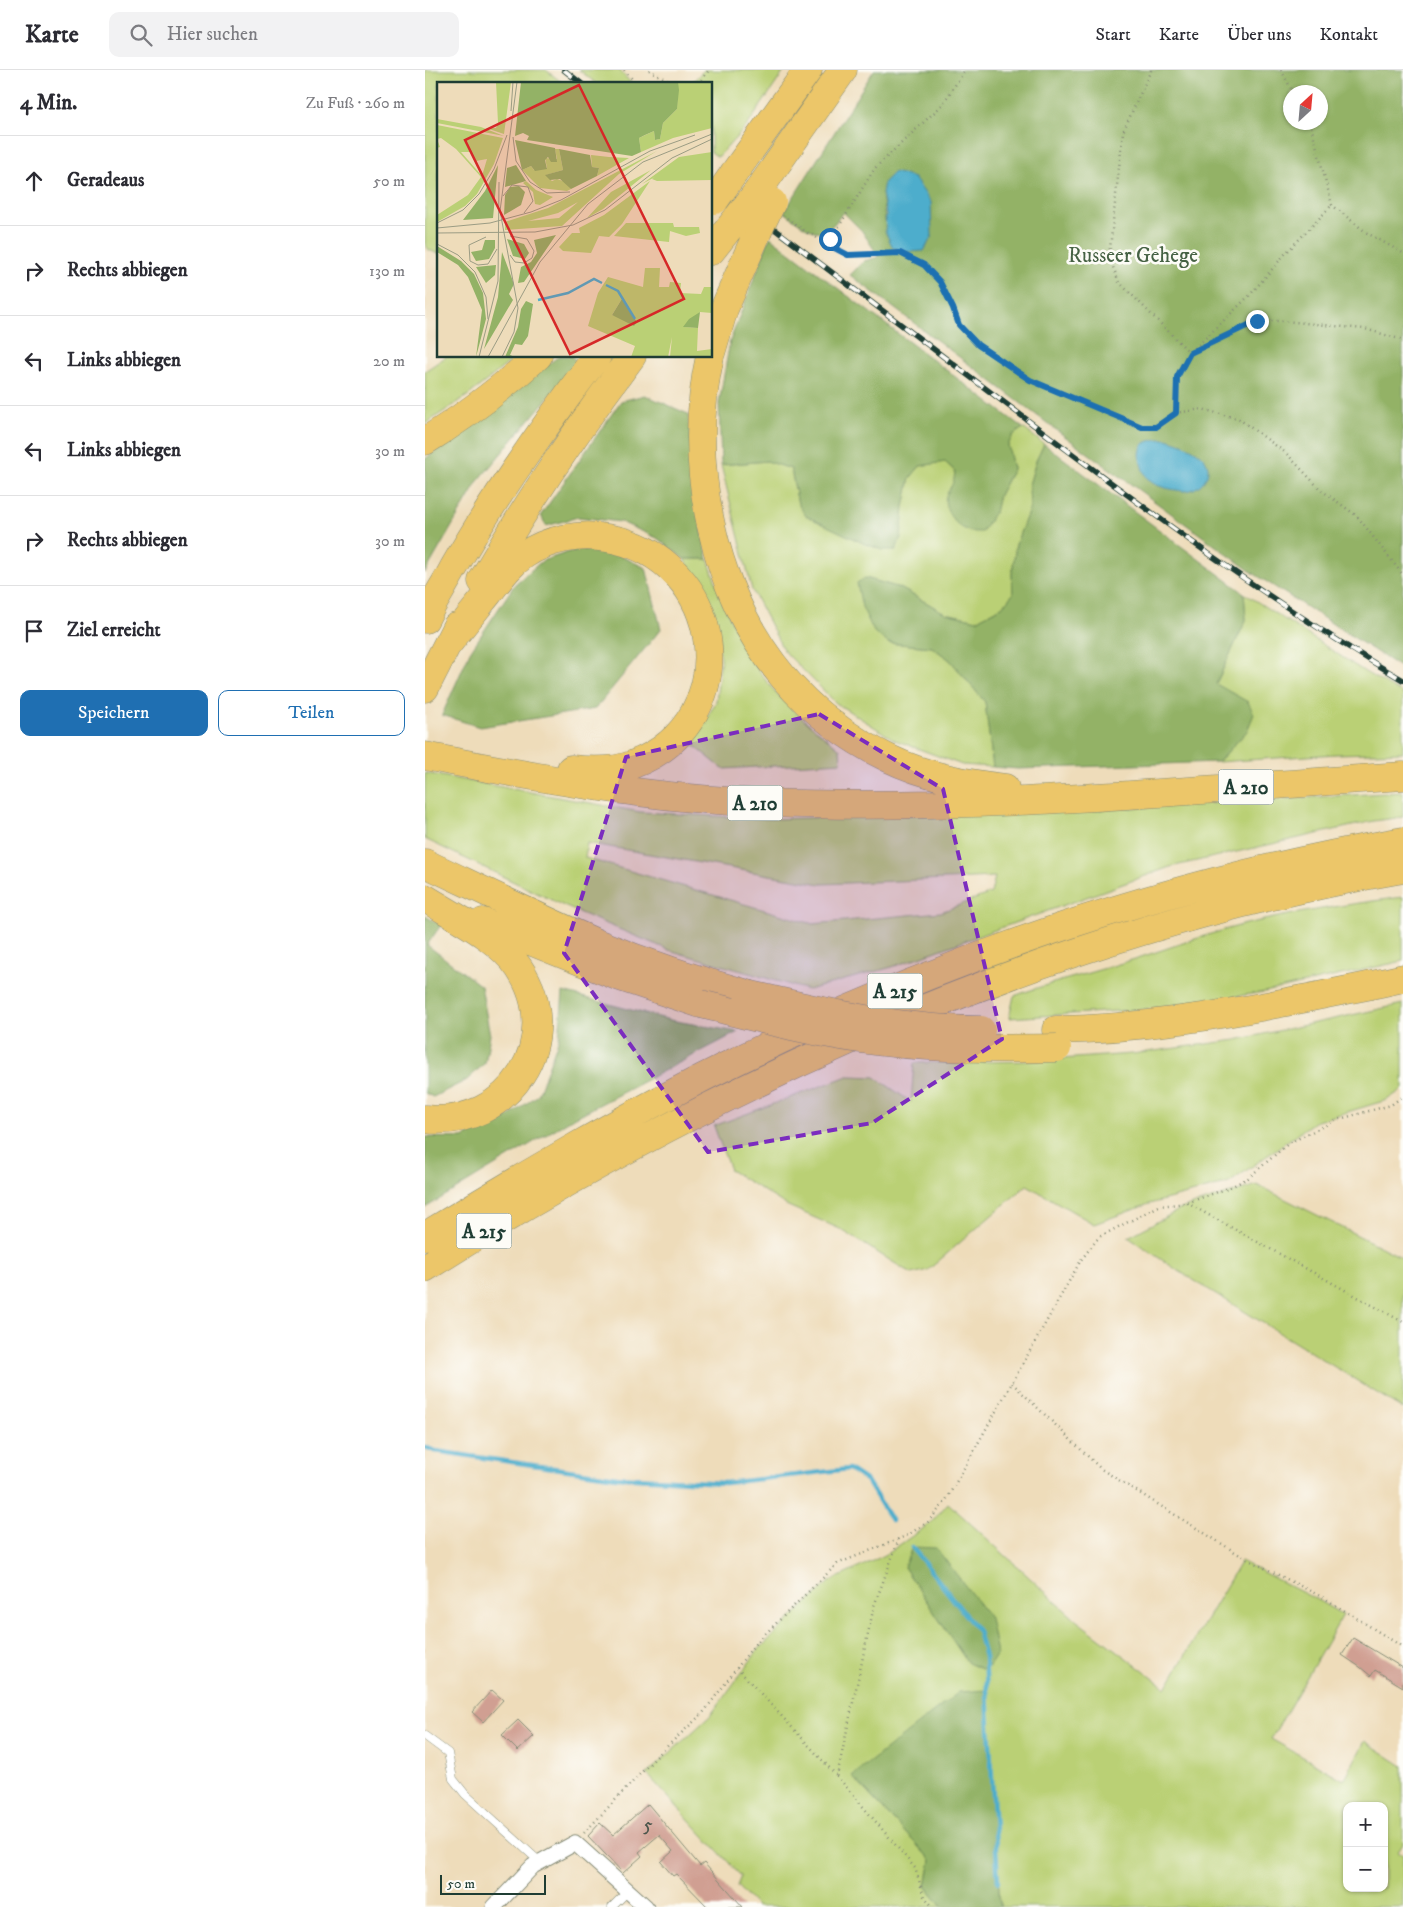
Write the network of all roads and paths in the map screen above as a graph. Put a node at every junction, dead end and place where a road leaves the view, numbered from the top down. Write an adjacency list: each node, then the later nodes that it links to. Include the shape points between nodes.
1 (624, 70): 9 (path)
2 (649, 70): 10 (path)
3 (709, 70): 11 (path)
4 (808, 70): 14 (highway, bridge, via 734,173)
5 (843, 70): 15 (highway)
6 (965, 70): 18 (path, via 942,105 875,168)
7 (1151, 70): 23 (path, via 1123,132 1109,256 1119,282)
8 (1281, 70): 12 (path)
9 (635, 82)
10 (670, 82)
11 (699, 82)
12 (1289, 85)
13 (1312, 130): 16 (path)
14 (713, 197)
15 (770, 202): 17 (highway, bridge); 18 (path)
16 (1333, 204): 20 (path, via 1367,233); 23 (path, via 1250,295)
17 (748, 224): 19 (highway); 22 (highway)
18 (827, 244): 28 (path, via 848,255 900,253 924,265 940,282 959,325 978,345 1030,380 1142,427 1156,427)
19 (713, 250)
20 (1403, 253)
21 (1403, 340): 23 (path, via 1365,329 1257,321)
22 (713, 346)
23 (1190, 353): 28 (path, via 1177,377)
24 (536, 358): 29 (highway)
25 (595, 358): 31 (highway, via 504,485)
26 (631, 358): 32 (highway, via 530,500 474,593)
27 (710, 358): 36 (highway, via 702,437 711,519 737,602 758,641 784,678 835,725 875,751 911,768 970,784)
28 (1176, 413): 30 (path, via 1202,410 1239,419 1285,453 1321,490 1357,516)
29 (425, 441)
30 (1403, 575)
31 (425, 620)
32 (448, 644): 33 (highway); 34 (highway, via 511,565 523,556 539,546 559,540 599,536 646,550 672,569 699,606 707,629 710,653 701,697 689,720 662,749 633,765 589,771)
33 (425, 688)
34 (425, 755): 36 (highway, A 210, via 575,784 747,802 885,806)
35 (1403, 776): 36 (highway, A 210)
36 (1088, 797)
37 (1403, 841): 46 (highway, A 215, via 1203,884 1063,926 965,962 721,1069 533,1171)
38 (425, 862): 42 (highway, bridge, via 599,944 748,994 818,1011 884,1021)
39 (1403, 869): 47 (highway, A 215, via 1269,896 1139,931 927,1006 771,1075 688,1117 544,1196)
40 (425, 897): 42 (highway, bridge, via 625,979 701,1004 801,1028 917,1046 984,1049); 44 (highway, via 475,928 509,956 528,983 536,1022 531,1055 505,1094 488,1108 470,1115 437,1121)
41 (1403, 978): 42 (highway, via 1253,1008 1191,1033 1085,1046)
42 (1056, 1039)
43 (1403, 1096): 45 (path, via 1391,1105 1336,1120 1289,1143 1248,1178)
44 (425, 1119)
45 (1187, 1203): 48 (path); 49 (path, via 1159,1206 1099,1237 1081,1260)
46 (425, 1236)
47 (425, 1268)
48 (1403, 1322)
49 (1013, 1384): 50 (path, via 945,1502 928,1522); 51 (path, via 1101,1469 1243,1557 1324,1598)
50 (899, 1539): 52 (path, via 837,1564 755,1644); 54 (path, via 874,1606)
51 (1403, 1648)
52 (737, 1668): 54 (path); 55 (path, via 703,1713 659,1754)
53 (425, 1736): 56 (lane, via 448,1753 453,1779 465,1794)
54 (837, 1776): 61 (path, via 915,1868 924,1896)
55 (575, 1843): 56 (street); 57 (street)
56 (541, 1863): 58 (street, via 533,1866)
57 (628, 1891): 59 (lane); 60 (street)
58 (494, 1907)
59 (612, 1907)
60 (646, 1907)
61 (933, 1907)

